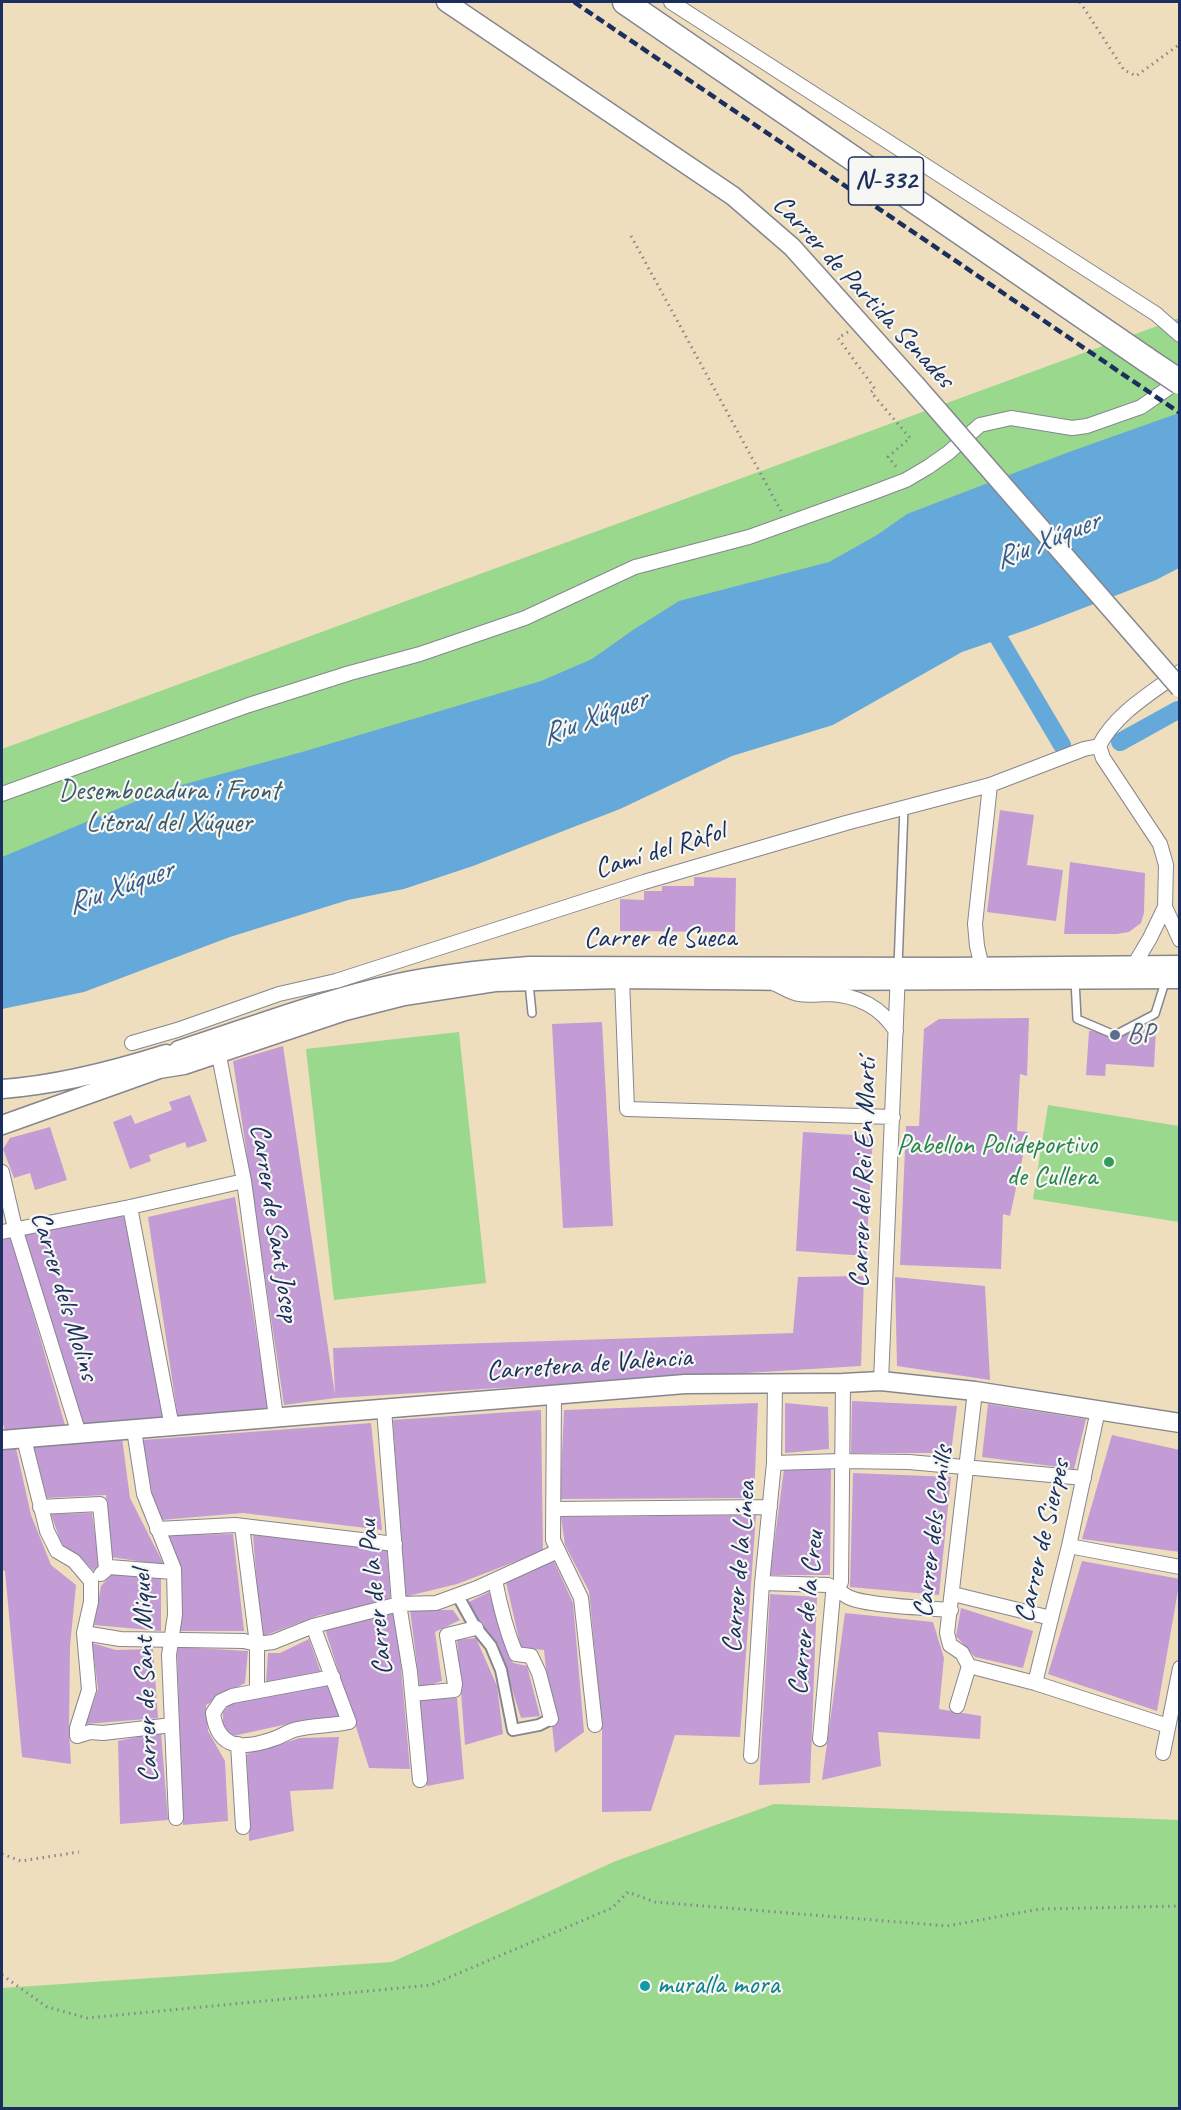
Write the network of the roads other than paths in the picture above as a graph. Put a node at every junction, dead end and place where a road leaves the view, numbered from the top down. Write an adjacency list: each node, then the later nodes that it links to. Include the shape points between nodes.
1 (446, 2): 7 (street, Carrer de Partida Senades, bridge, via 733,196 792,247)
2 (625, 2): 5 (highway, N-332, bridge)
3 (671, 2): 4 (street, via 1156,314)
4 (1179, 335)
5 (1179, 381): 10 (street, via 1141,407 1087,426 1072,428 1011,418 980,425 948,453 906,480 749,537 635,567 525,618 249,705)
6 (1179, 672): 8 (street, via 1107,732)
7 (1179, 688)
8 (1099, 746): 9 (street, Camí del Ràfol); 12 (street, via 1103,758 1161,844 1166,865)
9 (990, 785): 11 (street, Camí del Ràfol); 15 (street, via 975,924)
10 (2, 794)
11 (904, 807): 17 (lane); 24 (street, Camí del Ràfol, via 644,882)
12 (1165, 907): 13 (street); 14 (street)
13 (1179, 940)
14 (1134, 965): 15 (street, Carrer de Sueca); 18 (street, Carrer de Sueca)
15 (981, 967): 17 (street, Carrer de Sueca)
16 (529, 973): 17 (street, Carrer de Sueca); 19 (street, Carrer de Sueca); 22 (lane); 25 (street, Carrer de Sueca, via 404,996)
17 (898, 974): 20 (street, Carrer de Sueca); 21 (street, Carrer de Sueca); 23 (street, Carrer del Rei En Martí)
18 (1175, 974): 20 (street, Carrer de Sueca); 20 (lane, via 1155,1014 1115,1035 1077,1019)
19 (622, 979): 21 (street, Carrer de Sueca); 29 (street, via 627,1109)
20 (1075, 980)
21 (768, 981): 23 (street, via 799,994 831,994 869,1004 883,1013)
22 (532, 1013)
23 (896, 1031): 29 (street, Carrer del Rei En Martí)
24 (132, 1043)
25 (217, 1046): 26 (street, Carrer de Sueca); 27 (street, Carrer de Sueca, via 184,1065); 32 (street, Carrer de Sant Josep)
26 (179, 1050): 27 (street, Carrer de Sueca); 28 (street, via 72,1081)
27 (159, 1069): 30 (street, Carrer de Sueca)
28 (2, 1089)
29 (892, 1117): 36 (street, Carrer del Rei En Martí)
30 (2, 1125)
31 (2, 1172): 34 (street, Carrer dels Molins)
32 (244, 1181): 33 (street); 43 (street, Carrer de Sant Josep)
33 (130, 1207): 34 (street); 45 (street)
34 (15, 1228): 35 (street); 47 (street, Carrer dels Molins)
35 (2, 1232)
36 (881, 1381): 38 (street, Carretera de València); 39 (street, Carretera de València)
37 (775, 1383): 38 (street, Carretera de València); 40 (street, Carretera de València, via 685,1384); 51 (street, Carrer de la Línea)
38 (843, 1383): 50 (street, Carrer de la Creu)
39 (975, 1391): 42 (street, Carretera de València); 52 (street, Carrer dels Conills)
40 (554, 1394): 41 (street, Carretera de València); 56 (street)
41 (384, 1408): 43 (street, Carretera de València); 59 (street, Carrer de la Pau)
42 (1098, 1410): 44 (street, Carretera de València); 53 (street, Carrer de Sierpes)
43 (276, 1417): 45 (street, Carretera de València)
44 (1179, 1424)
45 (172, 1426): 46 (street, Carretera de València)
46 (134, 1430): 47 (street, Carretera de València); 58 (street, Carrer de Sant Miquel, via 144,1494)
47 (79, 1434): 49 (street, Carretera de València)
48 (2, 1439): 49 (street, Carretera de València)
49 (24, 1439): 55 (street)
50 (842, 1461): 51 (street); 52 (street); 68 (street, Carrer de la Creu, via 841,1582)
51 (774, 1463): 54 (street, Carrer de la Línea)
52 (967, 1467): 53 (street); 69 (street, Carrer dels Conills)
53 (1084, 1478): 60 (street, Carrer de Sierpes)
54 (770, 1507): 56 (street); 66 (street, Carrer de la Línea)
55 (40, 1508): 63 (street, via 100,1504); 67 (street, via 57,1551 74,1561)
56 (553, 1509): 61 (street, via 553,1540)
57 (242, 1526): 58 (street); 59 (street); 78 (street)
58 (157, 1529): 64 (street, Carrer de Sant Miquel)
59 (394, 1544): 71 (street, Carrer de la Pau)
60 (1069, 1546): 62 (street); 73 (street, Carrer de Sierpes)
61 (558, 1551): 65 (street); 88 (street, via 581,1598)
62 (1179, 1567)
63 (106, 1569): 64 (street); 67 (street)
64 (173, 1572): 77 (street, Carrer de Sant Miquel, via 175,1615)
65 (495, 1580): 70 (street); 86 (street, via 512,1646 516,1654 531,1656)
66 (762, 1583): 68 (street); 93 (street, Carrer de la Línea)
67 (91, 1584): 76 (street, via 92,1602)
68 (837, 1588): 72 (street, via 848,1597 868,1602); 90 (street, Carrer de la Creu, via 833,1594)
69 (953, 1594): 72 (street, Carrer dels Conills); 73 (street)
70 (458, 1596): 71 (street, via 436,1603); 75 (street)
71 (399, 1604): 74 (street); 84 (street, Carrer de la Pau)
72 (951, 1610): 79 (street, Carrer dels Conills, via 947,1633 950,1645 962,1653)
73 (1052, 1618): 82 (street, Carrer de Sierpes)
74 (313, 1626): 78 (street); 81 (street)
75 (476, 1628): 84 (street, via 447,1635 454,1690); 86 (street, via 491,1646 501,1670 513,1730)
76 (84, 1633): 77 (street, via 120,1639); 87 (street, via 89,1690 77,1736)
77 (171, 1640): 78 (street); 87 (street, Carrer de Sant Miquel)
78 (257, 1644): 83 (street)
79 (969, 1666): 82 (street); 85 (street)
80 (1179, 1668): 89 (street)
81 (333, 1677): 83 (street); 91 (street, via 349,1722 297,1729 261,1743)
82 (1035, 1683): 89 (street)
83 (257, 1690): 91 (street, via 221,1701 213,1713 221,1738)
84 (412, 1694): 94 (street, Carrer de la Pau)
85 (957, 1706)
86 (551, 1719)
87 (172, 1725): 95 (street, Carrer de Sant Miquel)
88 (595, 1725)
89 (1168, 1726): 92 (street)
90 (820, 1739)
91 (238, 1744): 96 (street)
92 (1163, 1753)
93 (751, 1756)
94 (420, 1780)
95 (176, 1818)
96 (243, 1827)

